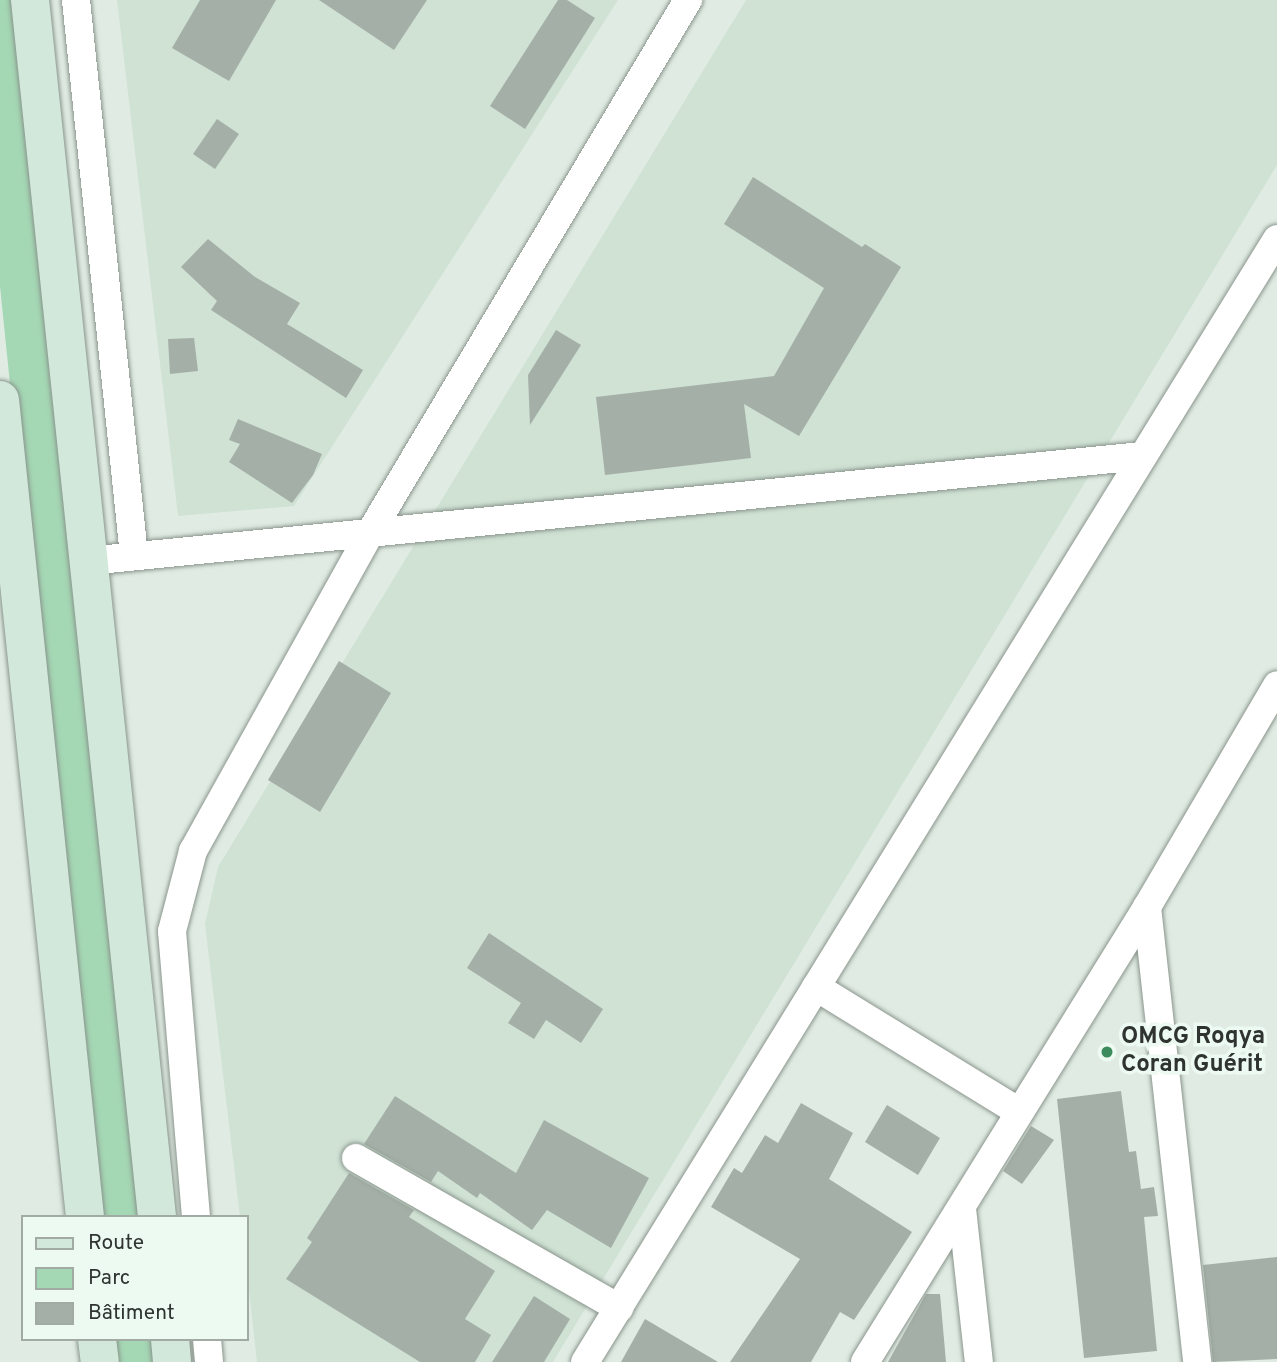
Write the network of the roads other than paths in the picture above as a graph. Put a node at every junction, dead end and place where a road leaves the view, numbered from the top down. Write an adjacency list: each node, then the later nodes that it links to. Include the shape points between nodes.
1 (30, 0): 9 (main road)
2 (76, 0): 8 (street)
3 (688, 0): 7 (street)
4 (1277, 239): 6 (street)
5 (0, 400): 10 (main road)
6 (1142, 456): 7 (street); 13 (street)
7 (370, 533): 8 (street); 19 (street, via 193,851 172,931)
8 (134, 556): 9 (street)
9 (88, 561): 18 (main road)
10 (9, 568): 17 (main road)
11 (1277, 685): 12 (street)
12 (1147, 907): 14 (street); 30 (street)
13 (816, 987): 14 (street); 20 (street)
14 (1019, 1112): 16 (street)
15 (356, 1158): 20 (street)
16 (962, 1209): 28 (street); 29 (street)
17 (85, 1215)
18 (157, 1215)
19 (196, 1215)
20 (619, 1308): 27 (street)
21 (97, 1341): 24 (main road)
22 (170, 1341): 25 (main road)
23 (207, 1341): 26 (street)
24 (100, 1362)
25 (172, 1362)
26 (209, 1362)
27 (585, 1362)
28 (865, 1362)
29 (979, 1362)
30 (1197, 1362)

